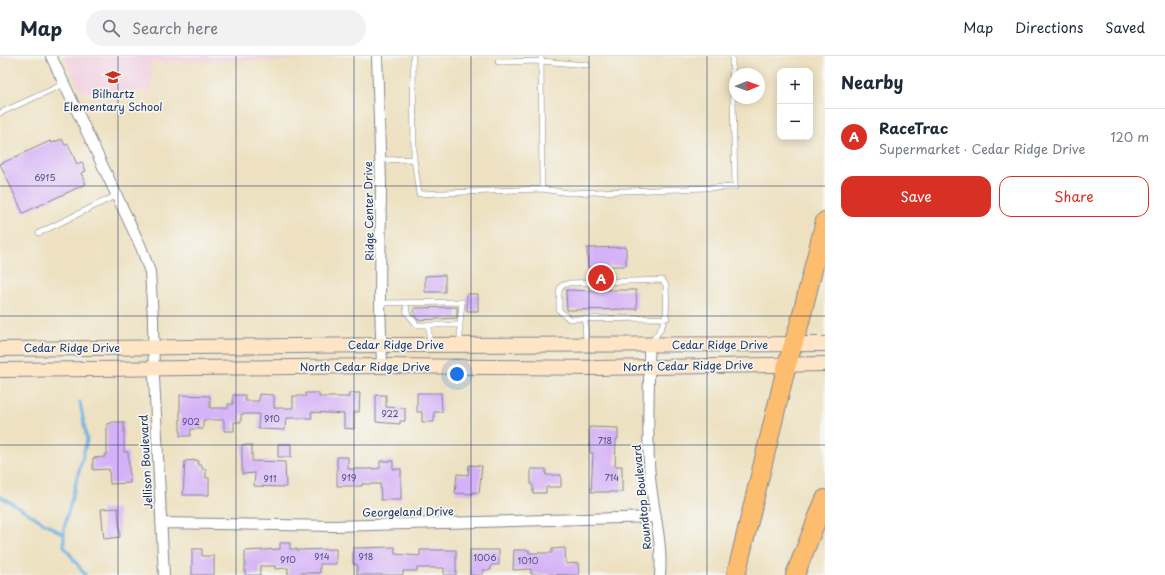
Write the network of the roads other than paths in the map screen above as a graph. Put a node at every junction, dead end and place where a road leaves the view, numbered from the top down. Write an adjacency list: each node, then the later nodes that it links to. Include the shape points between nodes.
1 (51, 56): 8 (street, Jellison Boulevard)
2 (377, 56): 10 (street, Ridge Center Drive)
3 (413, 56): 11 (lane)
4 (732, 56): 12 (lane, via 734,187 569,193)
5 (541, 58): 6 (lane); 7 (lane); 12 (lane)
6 (498, 62)
7 (587, 65)
8 (64, 84): 9 (lane); 13 (street, Jellison Boulevard)
9 (0, 114)
10 (380, 160): 11 (lane); 16 (street, Ridge Center Drive)
11 (414, 160): 12 (lane, via 419,194)
12 (542, 189)
13 (116, 195): 15 (lane); 29 (street, Jellison Boulevard, via 150,272)
14 (825, 221): 27 (highway)
15 (39, 233)
16 (380, 303): 17 (lane); 23 (street, Ridge Center Drive)
17 (406, 303): 20 (lane, via 462,302); 21 (lane, via 411,320 417,325)
18 (667, 318): 19 (lane); 19 (lane, via 666,285 662,280 569,283 561,286 559,310 569,319); 26 (lane, via 662,330)
19 (585, 319): 28 (lane)
20 (460, 325): 21 (lane); 25 (lane)
21 (429, 326): 24 (lane)
22 (821, 344): 27 (main road)
23 (382, 345): 24 (main road, Cedar Ridge Drive); 29 (main road, Cedar Ridge Drive); 33 (street, Ridge Center Drive)
24 (429, 345): 25 (main road, Cedar Ridge Drive)
25 (460, 345): 28 (main road, Cedar Ridge Drive)
26 (649, 345): 27 (main road, Cedar Ridge Drive); 28 (main road, Cedar Ridge Drive); 34 (street, Roundtop Boulevard)
27 (792, 345): 31 (highway)
28 (586, 346)
29 (154, 348): 30 (main road, Cedar Ridge Drive); 35 (street, Jellison Boulevard)
30 (0, 349)
31 (787, 364): 32 (main road, North Cedar Ridge Drive); 34 (main road, North Cedar Ridge Drive); 42 (highway)
32 (820, 364)
33 (382, 366): 34 (main road, North Cedar Ridge Drive); 35 (main road, North Cedar Ridge Drive)
34 (649, 366): 38 (street, Roundtop Boulevard, via 648,442)
35 (154, 369): 36 (main road, North Cedar Ridge Drive); 39 (street, Jellison Boulevard)
36 (0, 370)
37 (825, 499): 43 (highway)
38 (656, 517): 39 (street, Georgeland Drive, via 334,526); 41 (street, Roundtop Boulevard, via 660,544)
39 (161, 523): 40 (street, Jellison Boulevard)
40 (164, 575)
41 (660, 575)
42 (736, 575)
43 (796, 575)

